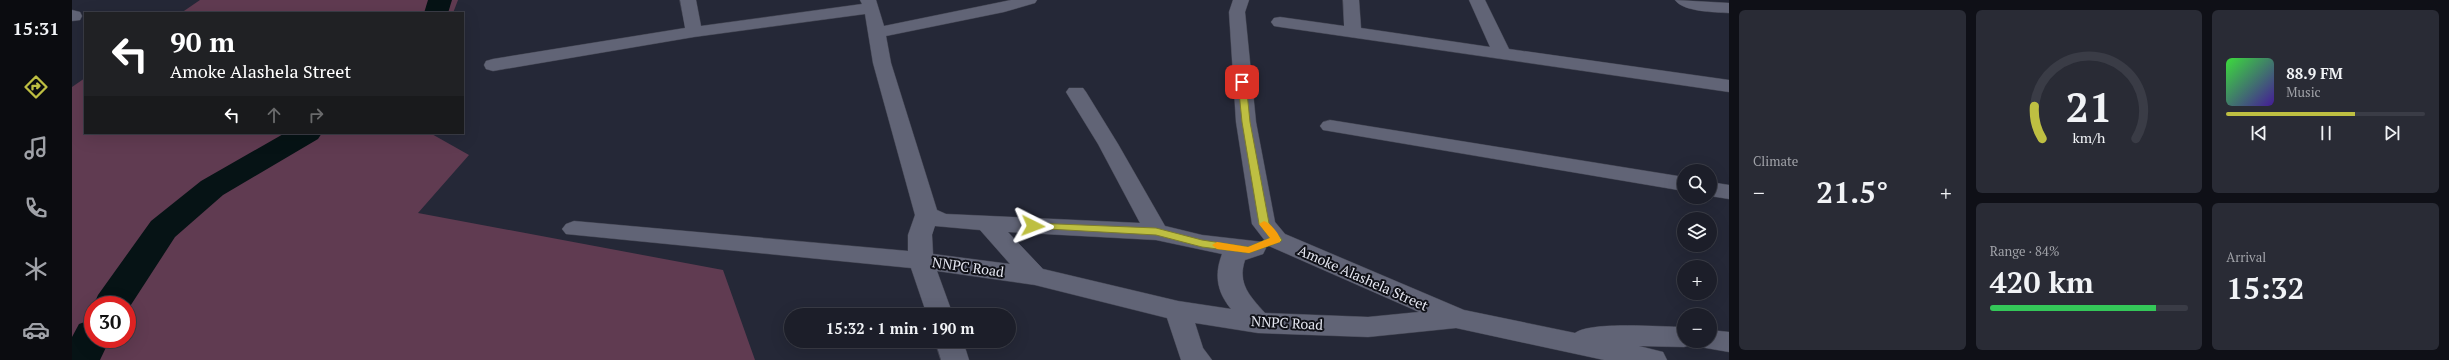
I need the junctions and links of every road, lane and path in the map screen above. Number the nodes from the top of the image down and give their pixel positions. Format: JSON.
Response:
{"nodes":[{"id":1,"x":688,"y":0,"type":"edge"},
{"id":2,"x":1029,"y":0,"type":"edge"},
{"id":3,"x":1241,"y":0,"type":"edge"},
{"id":4,"x":1351,"y":0,"type":"edge"},
{"id":5,"x":1477,"y":0,"type":"edge"},
{"id":6,"x":1683,"y":0,"type":"edge"},
{"id":7,"x":870,"y":4,"type":"edge"},
{"id":8,"x":1729,"y":8,"type":"edge"},
{"id":9,"x":1280,"y":22,"type":"dead end"},
{"id":10,"x":1353,"y":31,"type":"junction"},
{"id":11,"x":694,"y":32,"type":"junction"},
{"id":12,"x":875,"y":33,"type":"junction"},
{"id":13,"x":1502,"y":53,"type":"junction"},
{"id":14,"x":493,"y":65,"type":"dead end"},
{"id":15,"x":1729,"y":86,"type":"edge"},
{"id":16,"x":1076,"y":92,"type":"dead end"},
{"id":17,"x":1330,"y":126,"type":"dead end"},
{"id":18,"x":1677,"y":183,"type":"edge"},
{"id":19,"x":1717,"y":190,"type":"edge"},
{"id":20,"x":1729,"y":192,"type":"edge"},
{"id":21,"x":927,"y":215,"type":"junction"},
{"id":22,"x":987,"y":224,"type":"junction"},
{"id":23,"x":574,"y":230,"type":"dead end"},
{"id":24,"x":1156,"y":232,"type":"junction"},
{"id":25,"x":1277,"y":240,"type":"junction"},
{"id":26,"x":1249,"y":250,"type":"junction"},
{"id":27,"x":922,"y":261,"type":"junction"},
{"id":28,"x":1035,"y":276,"type":"junction"},
{"id":29,"x":938,"y":308,"type":"edge"},
{"id":30,"x":1178,"y":311,"type":"junction"},
{"id":31,"x":1456,"y":318,"type":"junction"},
{"id":32,"x":1258,"y":323,"type":"junction"},
{"id":33,"x":1677,"y":337,"type":"edge"},
{"id":34,"x":1568,"y":340,"type":"junction"},
{"id":35,"x":1717,"y":341,"type":"edge"},
{"id":36,"x":1729,"y":342,"type":"edge"},
{"id":37,"x":951,"y":348,"type":"edge"},
{"id":38,"x":955,"y":360,"type":"edge"},
{"id":39,"x":1198,"y":360,"type":"edge"},
{"id":40,"x":1653,"y":360,"type":"edge"}],
"edges":[{"from":1,"to":11,"type":"street"},
{"from":2,"to":12,"type":"street"},
{"from":3,"to":25,"type":"street","name":"Amoke Alashela Street"},
{"from":4,"to":10,"type":"street"},
{"from":5,"to":13,"type":"street"},
{"from":6,"to":8,"type":"street"},
{"from":7,"to":11,"type":"street"},
{"from":7,"to":12,"type":"street"},
{"from":9,"to":10,"type":"street"},
{"from":10,"to":13,"type":"street"},
{"from":11,"to":14,"type":"street"},
{"from":12,"to":21,"type":"street"},
{"from":13,"to":15,"type":"street"},
{"from":16,"to":24,"type":"street"},
{"from":17,"to":18,"type":"street"},
{"from":19,"to":20,"type":"street"},
{"from":21,"to":22,"type":"street"},
{"from":21,"to":27,"type":"street"},
{"from":22,"to":24,"type":"street"},
{"from":22,"to":28,"type":"street"},
{"from":23,"to":27,"type":"street","name":"NNPC Road"},
{"from":24,"to":26,"type":"street"},
{"from":25,"to":26,"type":"street"},
{"from":25,"to":31,"type":"street","name":"Amoke Alashela Street"},
{"from":26,"to":32,"type":"street"},
{"from":27,"to":28,"type":"street","name":"NNPC Road"},
{"from":27,"to":29,"type":"street"},
{"from":28,"to":30,"type":"street","name":"NNPC Road"},
{"from":30,"to":32,"type":"street","name":"NNPC Road"},
{"from":30,"to":39,"type":"street"},
{"from":31,"to":32,"type":"street","name":"NNPC Road"},
{"from":31,"to":34,"type":"street","name":"NNPC Road"},
{"from":33,"to":34,"type":"street"},
{"from":34,"to":40,"type":"street","name":"NNPC Road"},
{"from":35,"to":36,"type":"street"},
{"from":37,"to":38,"type":"street"}]}
